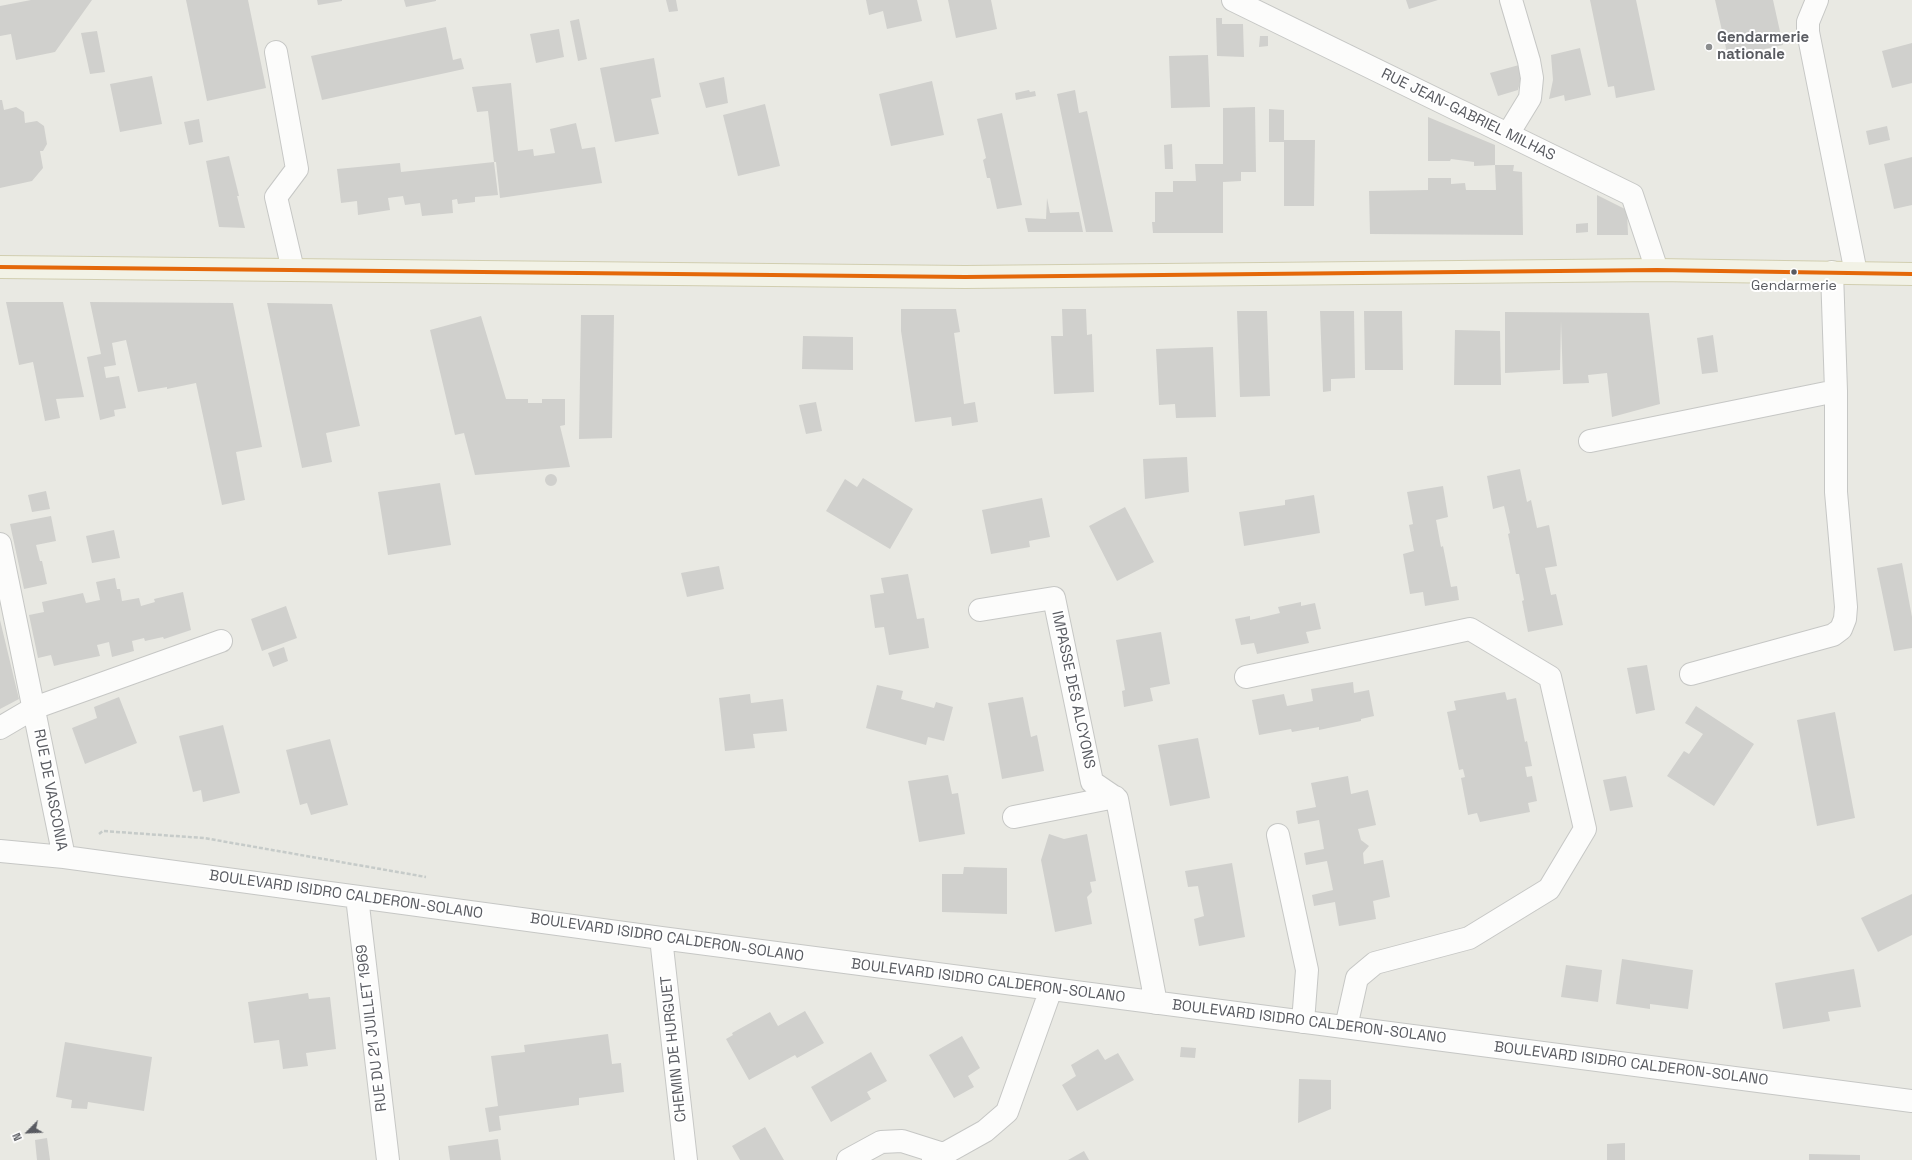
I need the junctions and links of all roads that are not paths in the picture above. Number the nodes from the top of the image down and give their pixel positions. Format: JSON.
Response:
{"nodes":[{"id":1,"x":1233,"y":0,"type":"edge"},
{"id":2,"x":1511,"y":0,"type":"edge"},
{"id":3,"x":1818,"y":0,"type":"edge"},
{"id":4,"x":276,"y":52,"type":"dead end"},
{"id":5,"x":1508,"y":134,"type":"junction"},
{"id":6,"x":0,"y":267,"type":"edge"},
{"id":7,"x":293,"y":270,"type":"junction"},
{"id":8,"x":1657,"y":270,"type":"junction"},
{"id":9,"x":1832,"y":272,"type":"junction"},
{"id":10,"x":1856,"y":273,"type":"junction"},
{"id":11,"x":1912,"y":274,"type":"edge"},
{"id":12,"x":1836,"y":391,"type":"junction"},
{"id":13,"x":1590,"y":440,"type":"dead end"},
{"id":14,"x":0,"y":544,"type":"edge"},
{"id":15,"x":980,"y":610,"type":"dead end"},
{"id":16,"x":221,"y":641,"type":"dead end"},
{"id":17,"x":1691,"y":674,"type":"dead end"},
{"id":18,"x":1246,"y":677,"type":"dead end"},
{"id":19,"x":34,"y":708,"type":"junction"},
{"id":20,"x":0,"y":728,"type":"edge"},
{"id":21,"x":1115,"y":797,"type":"junction"},
{"id":22,"x":1014,"y":817,"type":"dead end"},
{"id":23,"x":1278,"y":835,"type":"dead end"},
{"id":24,"x":0,"y":851,"type":"edge"},
{"id":25,"x":64,"y":857,"type":"junction"},
{"id":26,"x":357,"y":897,"type":"junction"},
{"id":27,"x":661,"y":938,"type":"junction"},
{"id":28,"x":1051,"y":989,"type":"junction"},
{"id":29,"x":1156,"y":1003,"type":"junction"},
{"id":30,"x":1303,"y":1022,"type":"junction"},
{"id":31,"x":1346,"y":1027,"type":"junction"},
{"id":32,"x":1912,"y":1101,"type":"edge"},
{"id":33,"x":938,"y":1157,"type":"edge"},
{"id":34,"x":388,"y":1160,"type":"edge"},
{"id":35,"x":686,"y":1160,"type":"edge"},
{"id":36,"x":848,"y":1160,"type":"edge"}],
"edges":[{"from":1,"to":5,"type":"street","name":"RUE JEAN-GABRIEL MILHAS"},
{"from":2,"to":5,"type":"street"},
{"from":3,"to":10,"type":"street"},
{"from":4,"to":7,"type":"street"},
{"from":5,"to":8,"type":"street","name":"RUE JEAN-GABRIEL MILHAS"},
{"from":6,"to":7,"type":"main road"},
{"from":7,"to":8,"type":"main road"},
{"from":8,"to":9,"type":"main road"},
{"from":9,"to":10,"type":"main road"},
{"from":9,"to":12,"type":"street"},
{"from":10,"to":11,"type":"main road"},
{"from":12,"to":13,"type":"street"},
{"from":12,"to":17,"type":"street"},
{"from":14,"to":19,"type":"street","name":"RUE DE VASCONIA"},
{"from":15,"to":21,"type":"street","name":"IMPASSE DES ALCYONS"},
{"from":16,"to":19,"type":"street","name":"RUE DE VASCONIA"},
{"from":18,"to":31,"type":"street"},
{"from":19,"to":20,"type":"street","name":"RUE DE VASCONIA"},
{"from":19,"to":25,"type":"street","name":"RUE DE VASCONIA"},
{"from":21,"to":22,"type":"street"},
{"from":21,"to":29,"type":"street"},
{"from":23,"to":30,"type":"street"},
{"from":24,"to":25,"type":"street","name":"RUE DE VASCONIA"},
{"from":25,"to":26,"type":"street","name":"BOULEVARD ISIDRO CALDERON-SOLANO"},
{"from":26,"to":27,"type":"street","name":"BOULEVARD ISIDRO CALDERON-SOLANO"},
{"from":26,"to":34,"type":"street","name":"RUE DU 21 JUILLET 1969"},
{"from":27,"to":28,"type":"street","name":"BOULEVARD ISIDRO CALDERON-SOLANO"},
{"from":27,"to":35,"type":"street","name":"CHEMIN DE HURGUET"},
{"from":28,"to":29,"type":"street","name":"BOULEVARD ISIDRO CALDERON-SOLANO"},
{"from":28,"to":33,"type":"street"},
{"from":29,"to":30,"type":"street","name":"BOULEVARD ISIDRO CALDERON-SOLANO"},
{"from":30,"to":31,"type":"street","name":"BOULEVARD ISIDRO CALDERON-SOLANO"},
{"from":31,"to":32,"type":"street","name":"BOULEVARD ISIDRO CALDERON-SOLANO"},
{"from":33,"to":36,"type":"street"}]}
